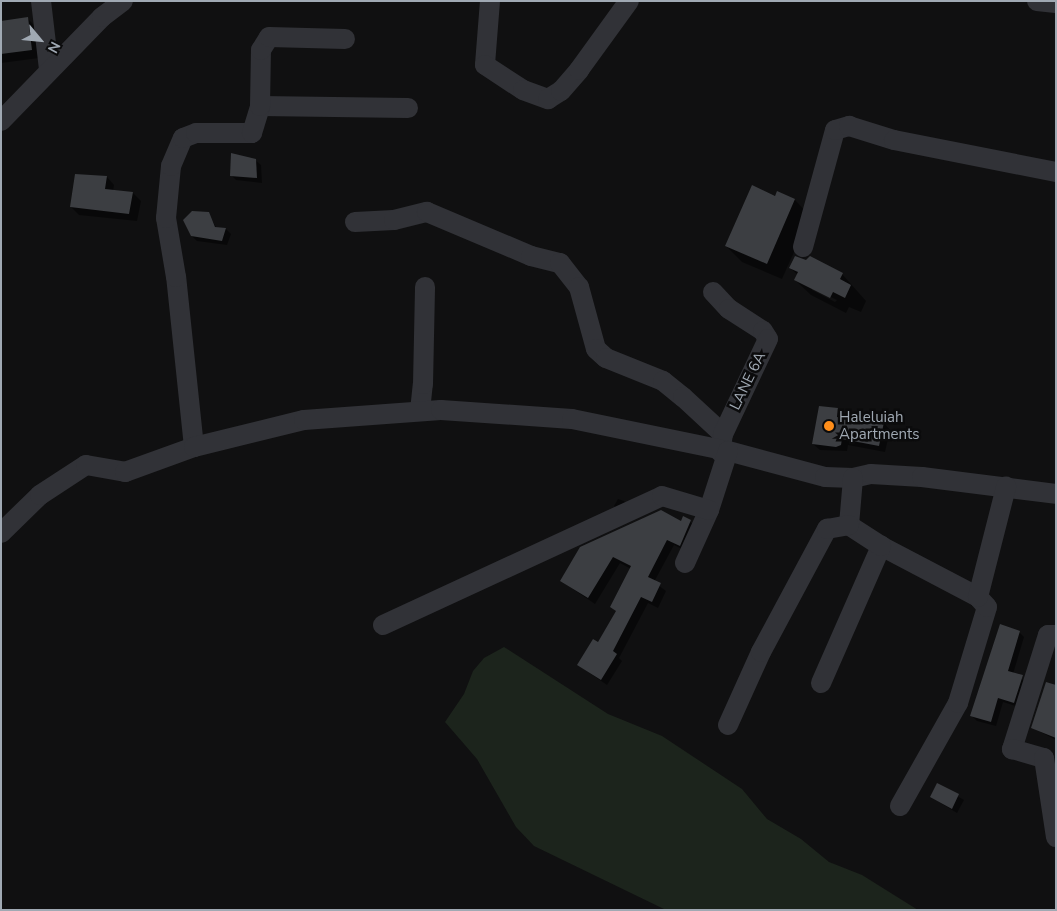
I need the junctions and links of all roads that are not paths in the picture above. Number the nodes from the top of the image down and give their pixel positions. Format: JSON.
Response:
{"nodes":[{"id":1,"x":41,"y":1,"type":"edge"},
{"id":2,"x":123,"y":1,"type":"edge"},
{"id":3,"x":490,"y":1,"type":"edge"},
{"id":4,"x":629,"y":1,"type":"edge"},
{"id":5,"x":1037,"y":1,"type":"edge"},
{"id":6,"x":1056,"y":3,"type":"edge"},
{"id":7,"x":345,"y":39,"type":"dead end"},
{"id":8,"x":49,"y":69,"type":"junction"},
{"id":9,"x":260,"y":106,"type":"junction"},
{"id":10,"x":408,"y":108,"type":"dead end"},
{"id":11,"x":1,"y":121,"type":"edge"},
{"id":12,"x":1056,"y":172,"type":"edge"},
{"id":13,"x":356,"y":222,"type":"dead end"},
{"id":14,"x":803,"y":247,"type":"dead end"},
{"id":15,"x":425,"y":287,"type":"dead end"},
{"id":16,"x":713,"y":292,"type":"dead end"},
{"id":17,"x":420,"y":411,"type":"junction"},
{"id":18,"x":724,"y":446,"type":"junction"},
{"id":19,"x":194,"y":447,"type":"junction"},
{"id":20,"x":853,"y":478,"type":"junction"},
{"id":21,"x":1006,"y":487,"type":"junction"},
{"id":22,"x":1056,"y":494,"type":"edge"},
{"id":23,"x":709,"y":510,"type":"junction"},
{"id":24,"x":849,"y":525,"type":"junction"},
{"id":25,"x":1,"y":533,"type":"edge"},
{"id":26,"x":881,"y":546,"type":"junction"},
{"id":27,"x":685,"y":563,"type":"dead end"},
{"id":28,"x":978,"y":597,"type":"junction"},
{"id":29,"x":383,"y":625,"type":"dead end"},
{"id":30,"x":1056,"y":635,"type":"edge"},
{"id":31,"x":821,"y":683,"type":"dead end"},
{"id":32,"x":728,"y":725,"type":"dead end"},
{"id":33,"x":900,"y":806,"type":"dead end"},
{"id":34,"x":1056,"y":837,"type":"edge"}],
"edges":[{"from":1,"to":8,"type":"street"},
{"from":2,"to":8,"type":"street"},
{"from":3,"to":4,"type":"street"},
{"from":5,"to":6,"type":"street"},
{"from":7,"to":9,"type":"street"},
{"from":8,"to":11,"type":"street"},
{"from":9,"to":10,"type":"street"},
{"from":9,"to":19,"type":"street"},
{"from":12,"to":14,"type":"street"},
{"from":13,"to":18,"type":"street"},
{"from":15,"to":17,"type":"street"},
{"from":16,"to":18,"type":"street","name":"LANE 6A"},
{"from":17,"to":18,"type":"street"},
{"from":17,"to":19,"type":"street"},
{"from":18,"to":20,"type":"street"},
{"from":18,"to":23,"type":"street"},
{"from":19,"to":25,"type":"street"},
{"from":20,"to":21,"type":"street"},
{"from":20,"to":24,"type":"street"},
{"from":21,"to":22,"type":"street"},
{"from":21,"to":28,"type":"street"},
{"from":23,"to":27,"type":"street"},
{"from":23,"to":29,"type":"street"},
{"from":24,"to":26,"type":"street"},
{"from":24,"to":32,"type":"street"},
{"from":26,"to":28,"type":"street"},
{"from":26,"to":31,"type":"street"},
{"from":28,"to":33,"type":"street"},
{"from":30,"to":34,"type":"street"}]}
